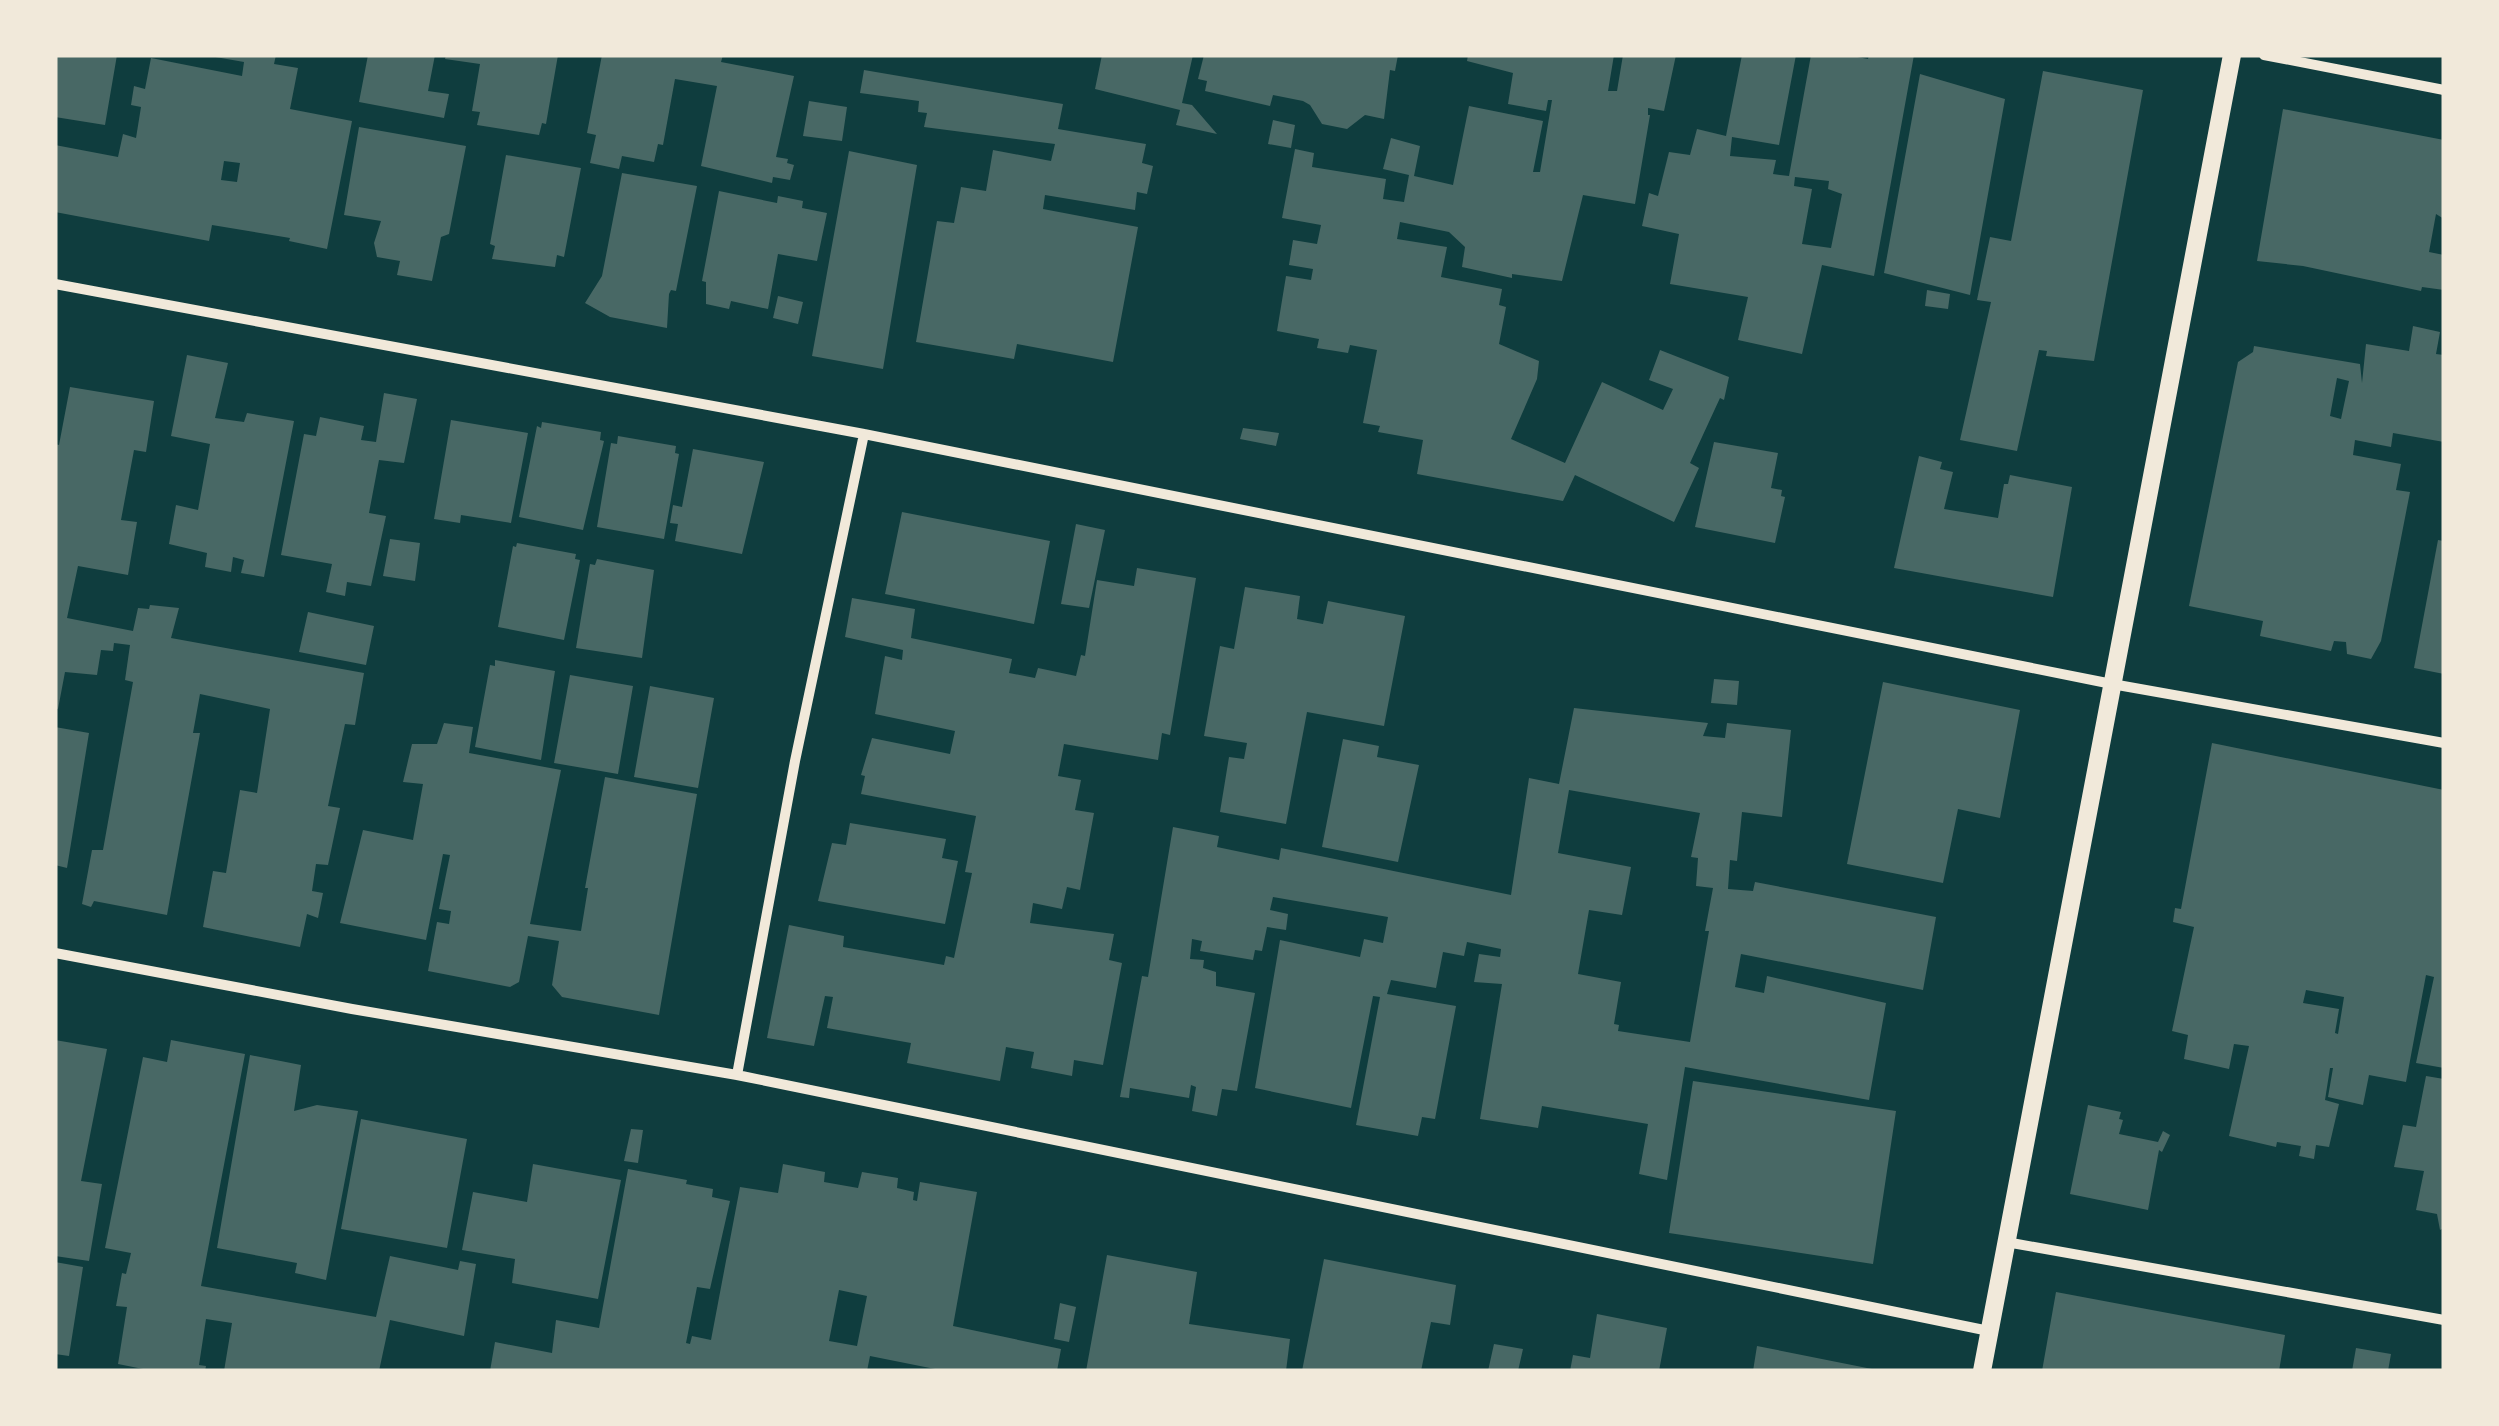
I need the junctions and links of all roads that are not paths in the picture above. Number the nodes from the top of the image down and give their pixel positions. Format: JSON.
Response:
{"nodes":[{"id":1,"x":2232,"y":55,"type":"edge"},
{"id":2,"x":2264,"y":55,"type":"edge"},
{"id":3,"x":2444,"y":90,"type":"edge"},
{"id":4,"x":55,"y":284,"type":"edge"},
{"id":5,"x":864,"y":434,"type":"junction"},
{"id":6,"x":2112,"y":684,"type":"junction"},
{"id":7,"x":2444,"y":743,"type":"edge"},
{"id":8,"x":55,"y":953,"type":"edge"},
{"id":9,"x":738,"y":1075,"type":"junction"},
{"id":10,"x":2006,"y":1242,"type":"junction"},
{"id":11,"x":2444,"y":1320,"type":"edge"},
{"id":12,"x":1990,"y":1332,"type":"junction"},
{"id":13,"x":1982,"y":1371,"type":"edge"}],
"edges":[{"from":1,"to":6,"type":"street"},
{"from":2,"to":3,"type":"street"},
{"from":4,"to":5,"type":"street"},
{"from":5,"to":6,"type":"street"},
{"from":5,"to":9,"type":"street"},
{"from":6,"to":7,"type":"street"},
{"from":6,"to":10,"type":"street"},
{"from":8,"to":9,"type":"street"},
{"from":9,"to":12,"type":"street"},
{"from":10,"to":11,"type":"street"},
{"from":10,"to":12,"type":"street"},
{"from":12,"to":13,"type":"street"}]}
